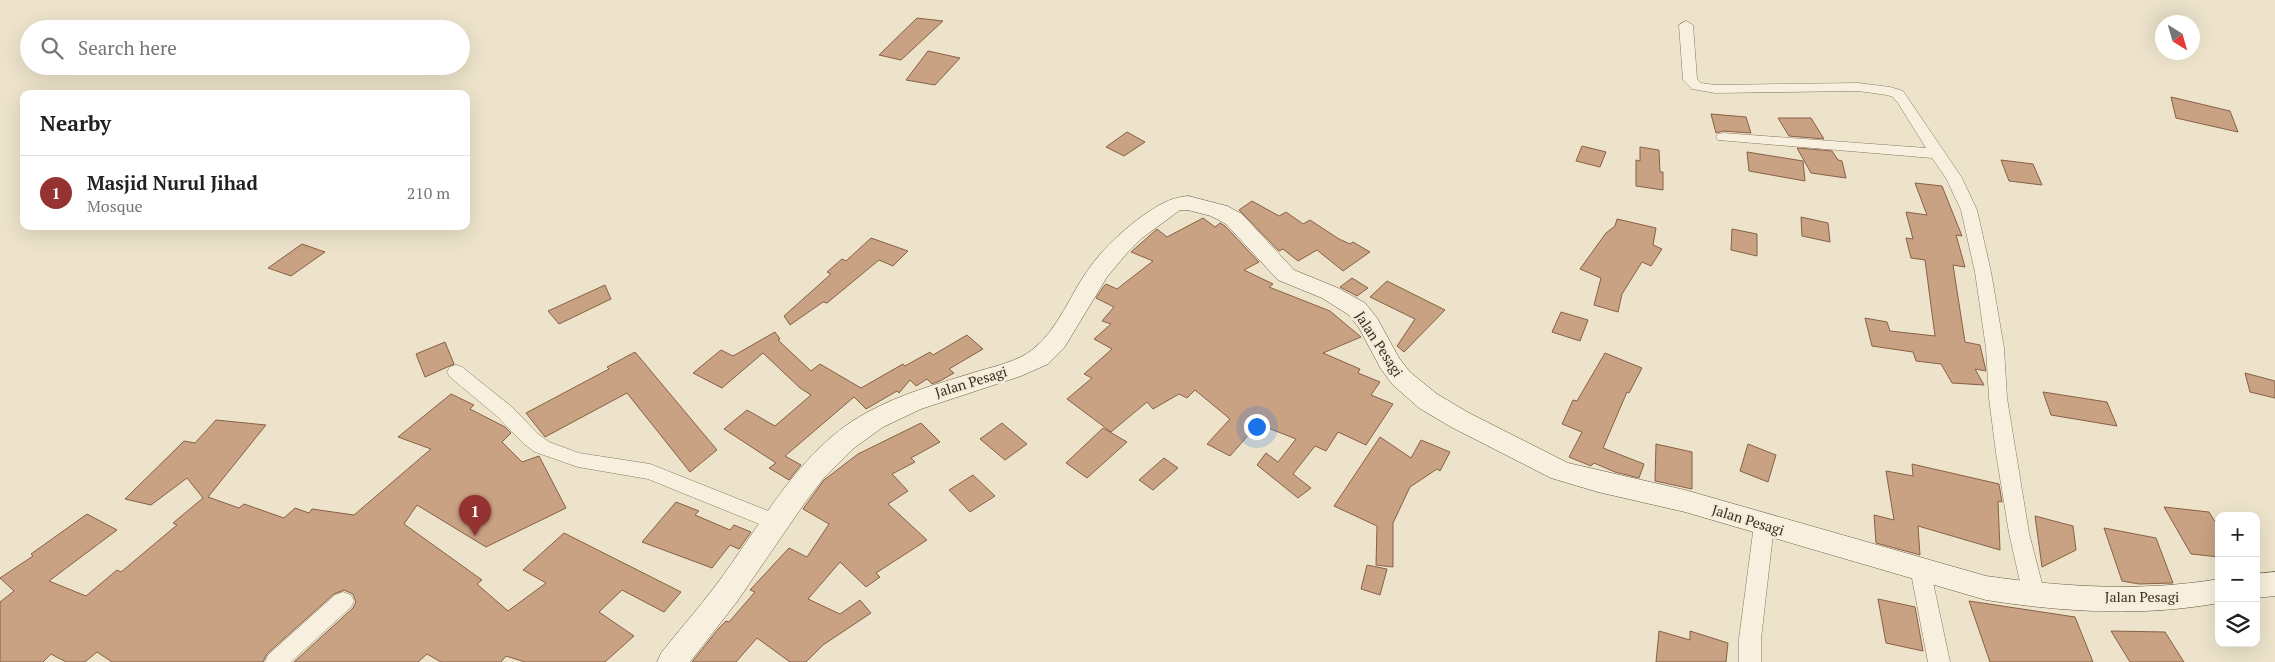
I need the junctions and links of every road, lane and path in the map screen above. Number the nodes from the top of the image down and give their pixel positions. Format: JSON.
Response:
{"nodes":[{"id":1,"x":1686,"y":25,"type":"dead end"},
{"id":2,"x":1723,"y":137,"type":"dead end"},
{"id":3,"x":1939,"y":154,"type":"junction"},
{"id":4,"x":456,"y":372,"type":"dead end"},
{"id":5,"x":774,"y":522,"type":"junction"},
{"id":6,"x":1764,"y":525,"type":"junction"},
{"id":7,"x":1920,"y":568,"type":"junction"},
{"id":8,"x":2275,"y":584,"type":"edge"},
{"id":9,"x":2260,"y":586,"type":"edge"},
{"id":10,"x":2215,"y":592,"type":"edge"},
{"id":11,"x":2034,"y":595,"type":"junction"},
{"id":12,"x":344,"y":601,"type":"dead end"},
{"id":13,"x":276,"y":662,"type":"edge"},
{"id":14,"x":672,"y":662,"type":"edge"},
{"id":15,"x":1750,"y":662,"type":"edge"},
{"id":16,"x":1939,"y":662,"type":"edge"}],
"edges":[{"from":1,"to":3,"type":"street"},
{"from":2,"to":3,"type":"street"},
{"from":3,"to":11,"type":"street"},
{"from":4,"to":5,"type":"street"},
{"from":5,"to":6,"type":"street","name":"Jalan Pesagi"},
{"from":5,"to":14,"type":"street","name":"Jalan Pesagi"},
{"from":6,"to":7,"type":"street","name":"Jalan Pesagi"},
{"from":6,"to":15,"type":"street"},
{"from":7,"to":11,"type":"street","name":"Jalan Pesagi"},
{"from":7,"to":16,"type":"street"},
{"from":8,"to":9,"type":"street"},
{"from":10,"to":11,"type":"street","name":"Jalan Pesagi"},
{"from":12,"to":13,"type":"street"}]}
